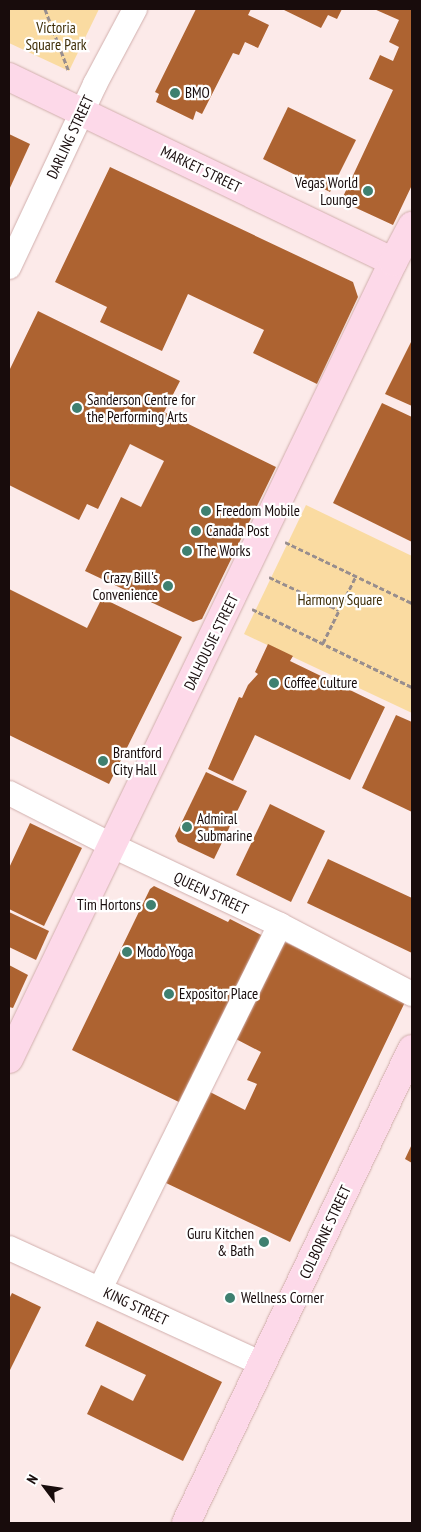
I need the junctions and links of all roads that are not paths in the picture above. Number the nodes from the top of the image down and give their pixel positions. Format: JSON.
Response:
{"nodes":[{"id":1,"x":135,"y":9,"type":"edge"},
{"id":2,"x":9,"y":77,"type":"edge"},
{"id":3,"x":82,"y":111,"type":"junction"},
{"id":4,"x":412,"y":226,"type":"edge"},
{"id":5,"x":393,"y":262,"type":"junction"},
{"id":6,"x":9,"y":268,"type":"edge"},
{"id":7,"x":9,"y":793,"type":"edge"},
{"id":8,"x":112,"y":846,"type":"junction"},
{"id":9,"x":280,"y":925,"type":"junction"},
{"id":10,"x":412,"y":994,"type":"edge"},
{"id":11,"x":412,"y":1049,"type":"edge"},
{"id":12,"x":9,"y":1059,"type":"edge"},
{"id":13,"x":9,"y":1248,"type":"edge"},
{"id":14,"x":100,"y":1289,"type":"junction"},
{"id":15,"x":262,"y":1364,"type":"junction"},
{"id":16,"x":186,"y":1523,"type":"edge"}],
"edges":[{"from":1,"to":3,"type":"street","name":"DARLING STREET"},
{"from":2,"to":3,"type":"main road","name":"MARKET STREET"},
{"from":3,"to":5,"type":"main road","name":"MARKET STREET"},
{"from":3,"to":6,"type":"street","name":"DARLING STREET"},
{"from":4,"to":5,"type":"main road","name":"DALHOUSIE STREET"},
{"from":5,"to":8,"type":"main road","name":"DALHOUSIE STREET"},
{"from":7,"to":8,"type":"street","name":"QUEEN STREET"},
{"from":8,"to":9,"type":"street","name":"QUEEN STREET"},
{"from":8,"to":12,"type":"main road","name":"DALHOUSIE STREET"},
{"from":9,"to":10,"type":"street","name":"QUEEN STREET"},
{"from":9,"to":14,"type":"street"},
{"from":11,"to":15,"type":"main road","name":"COLBORNE STREET"},
{"from":13,"to":14,"type":"street","name":"KING STREET"},
{"from":14,"to":15,"type":"street","name":"KING STREET"},
{"from":15,"to":16,"type":"main road","name":"COLBORNE STREET"}]}
